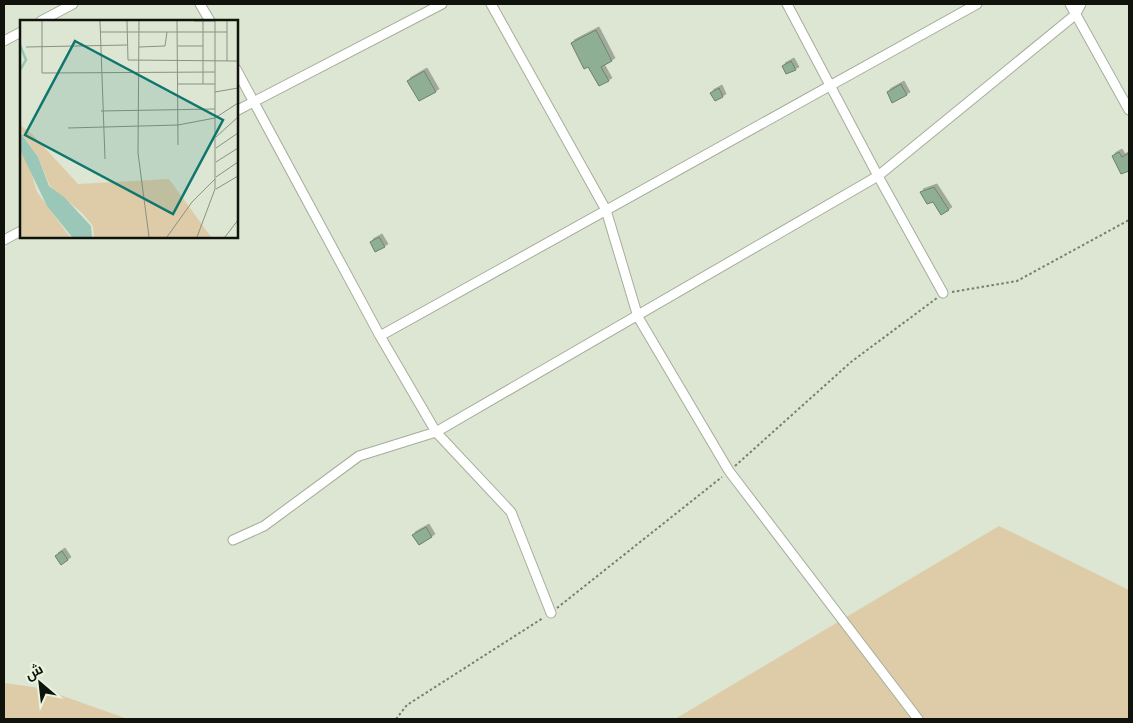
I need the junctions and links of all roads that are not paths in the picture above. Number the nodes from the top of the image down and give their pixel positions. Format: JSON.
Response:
{"nodes":[{"id":1,"x":73,"y":4,"type":"edge"},
{"id":2,"x":200,"y":4,"type":"edge"},
{"id":3,"x":442,"y":4,"type":"edge"},
{"id":4,"x":491,"y":4,"type":"edge"},
{"id":5,"x":787,"y":4,"type":"edge"},
{"id":6,"x":977,"y":4,"type":"edge"},
{"id":7,"x":1070,"y":4,"type":"edge"},
{"id":8,"x":1082,"y":4,"type":"edge"},
{"id":9,"x":1075,"y":15,"type":"junction"},
{"id":10,"x":43,"y":20,"type":"edge"},
{"id":11,"x":209,"y":20,"type":"edge"},
{"id":12,"x":20,"y":33,"type":"edge"},
{"id":13,"x":4,"y":41,"type":"edge"},
{"id":14,"x":238,"y":73,"type":"edge"},
{"id":15,"x":831,"y":85,"type":"junction"},
{"id":16,"x":254,"y":101,"type":"junction"},
{"id":17,"x":238,"y":110,"type":"edge"},
{"id":18,"x":1129,"y":110,"type":"edge"},
{"id":19,"x":878,"y":176,"type":"junction"},
{"id":20,"x":606,"y":210,"type":"junction"},
{"id":21,"x":20,"y":232,"type":"edge"},
{"id":22,"x":4,"y":240,"type":"edge"},
{"id":23,"x":943,"y":293,"type":"road end"},
{"id":24,"x":638,"y":316,"type":"junction"},
{"id":25,"x":380,"y":336,"type":"junction"},
{"id":26,"x":436,"y":432,"type":"junction"},
{"id":27,"x":233,"y":540,"type":"dead end"},
{"id":28,"x":551,"y":613,"type":"road end"},
{"id":29,"x":918,"y":719,"type":"edge"}],
"edges":[{"from":1,"to":10,"type":"street"},
{"from":2,"to":11,"type":"street"},
{"from":3,"to":16,"type":"street"},
{"from":4,"to":20,"type":"street"},
{"from":5,"to":15,"type":"street"},
{"from":6,"to":15,"type":"street"},
{"from":7,"to":9,"type":"street"},
{"from":8,"to":9,"type":"street"},
{"from":9,"to":18,"type":"street"},
{"from":9,"to":19,"type":"street"},
{"from":12,"to":13,"type":"street"},
{"from":14,"to":16,"type":"street"},
{"from":15,"to":19,"type":"street"},
{"from":15,"to":20,"type":"street"},
{"from":16,"to":17,"type":"street"},
{"from":16,"to":25,"type":"street"},
{"from":19,"to":23,"type":"street"},
{"from":19,"to":24,"type":"street"},
{"from":20,"to":24,"type":"street"},
{"from":20,"to":25,"type":"street"},
{"from":21,"to":22,"type":"street"},
{"from":24,"to":26,"type":"street"},
{"from":24,"to":29,"type":"street"},
{"from":25,"to":26,"type":"street"},
{"from":26,"to":27,"type":"street"},
{"from":26,"to":28,"type":"street"}]}
